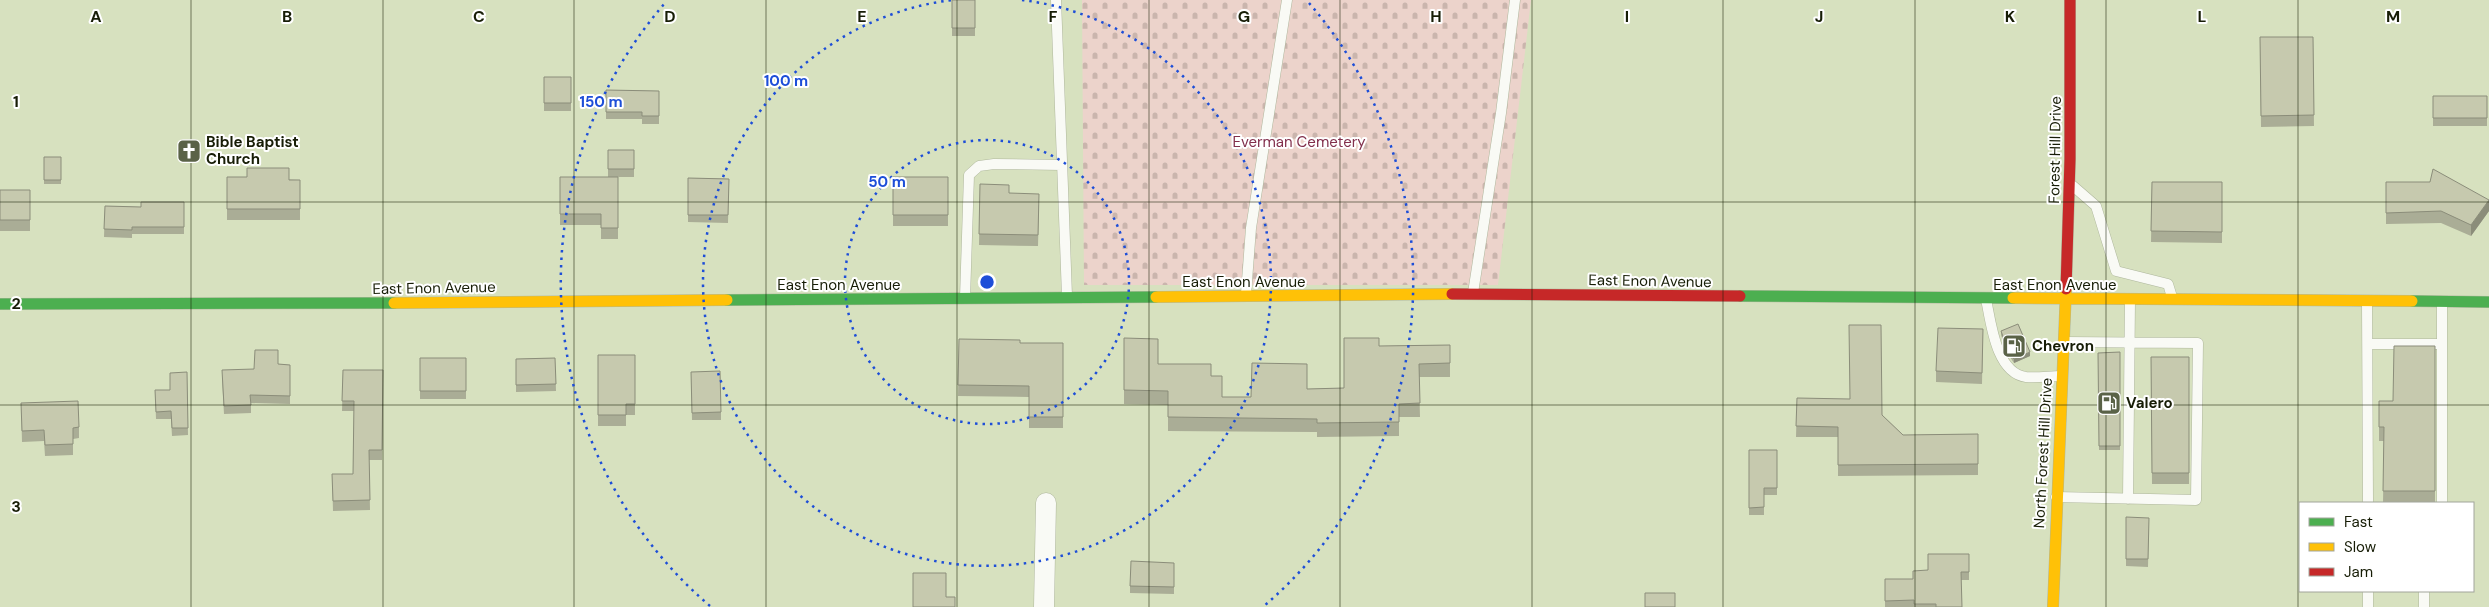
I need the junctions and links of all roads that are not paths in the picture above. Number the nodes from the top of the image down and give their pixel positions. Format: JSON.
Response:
{"nodes":[{"id":1,"x":1056,"y":0,"type":"edge"},
{"id":2,"x":1287,"y":0,"type":"edge"},
{"id":3,"x":1515,"y":0,"type":"edge"},
{"id":4,"x":2070,"y":0,"type":"edge"},
{"id":5,"x":1062,"y":165,"type":"junction"},
{"id":6,"x":2070,"y":183,"type":"junction"},
{"id":7,"x":1473,"y":294,"type":"junction"},
{"id":8,"x":965,"y":298,"type":"junction"},
{"id":9,"x":1067,"y":298,"type":"junction"},
{"id":10,"x":1246,"y":298,"type":"junction"},
{"id":11,"x":1986,"y":299,"type":"junction"},
{"id":12,"x":2065,"y":300,"type":"junction"},
{"id":13,"x":2130,"y":300,"type":"junction"},
{"id":14,"x":2173,"y":300,"type":"junction"},
{"id":15,"x":2367,"y":301,"type":"junction"},
{"id":16,"x":2442,"y":301,"type":"junction"},
{"id":17,"x":2489,"y":302,"type":"edge"},
{"id":18,"x":0,"y":304,"type":"edge"},
{"id":19,"x":2064,"y":342,"type":"junction"},
{"id":20,"x":2131,"y":342,"type":"junction"},
{"id":21,"x":2368,"y":344,"type":"junction"},
{"id":22,"x":2442,"y":344,"type":"junction"},
{"id":23,"x":2062,"y":376,"type":"junction"},
{"id":24,"x":2055,"y":497,"type":"junction"},
{"id":25,"x":2128,"y":499,"type":"junction"},
{"id":26,"x":2368,"y":502,"type":"edge"},
{"id":27,"x":2442,"y":502,"type":"edge"},
{"id":28,"x":1046,"y":503,"type":"dead end"},
{"id":29,"x":2368,"y":592,"type":"edge"},
{"id":30,"x":2424,"y":592,"type":"edge"},
{"id":31,"x":1044,"y":607,"type":"edge"},
{"id":32,"x":2053,"y":607,"type":"edge"},
{"id":33,"x":2368,"y":607,"type":"edge"},
{"id":34,"x":2424,"y":607,"type":"edge"}],
"edges":[{"from":1,"to":5,"type":"lane"},
{"from":2,"to":10,"type":"lane"},
{"from":3,"to":7,"type":"lane"},
{"from":4,"to":6,"type":"street","name":"Forest Hill Drive"},
{"from":5,"to":8,"type":"lane"},
{"from":5,"to":9,"type":"lane"},
{"from":6,"to":12,"type":"street","name":"Forest Hill Drive"},
{"from":6,"to":14,"type":"lane"},
{"from":7,"to":10,"type":"street","name":"East Enon Avenue"},
{"from":7,"to":11,"type":"street","name":"East Enon Avenue"},
{"from":8,"to":9,"type":"street","name":"East Enon Avenue"},
{"from":8,"to":18,"type":"street","name":"East Enon Avenue"},
{"from":9,"to":10,"type":"street","name":"East Enon Avenue"},
{"from":11,"to":12,"type":"street","name":"East Enon Avenue"},
{"from":11,"to":23,"type":"lane"},
{"from":12,"to":13,"type":"street","name":"East Enon Avenue"},
{"from":12,"to":19,"type":"street","name":"North Forest Hill Drive"},
{"from":13,"to":14,"type":"street","name":"East Enon Avenue"},
{"from":13,"to":20,"type":"lane"},
{"from":14,"to":15,"type":"street","name":"East Enon Avenue"},
{"from":15,"to":16,"type":"street","name":"East Enon Avenue"},
{"from":15,"to":21,"type":"lane"},
{"from":16,"to":17,"type":"street","name":"East Enon Avenue"},
{"from":16,"to":22,"type":"lane"},
{"from":19,"to":20,"type":"lane"},
{"from":19,"to":23,"type":"street","name":"North Forest Hill Drive"},
{"from":20,"to":25,"type":"lane"},
{"from":20,"to":25,"type":"lane"},
{"from":21,"to":22,"type":"lane"},
{"from":21,"to":26,"type":"lane"},
{"from":22,"to":27,"type":"lane"},
{"from":23,"to":24,"type":"street","name":"North Forest Hill Drive"},
{"from":24,"to":25,"type":"lane"},
{"from":24,"to":32,"type":"street","name":"North Forest Hill Drive"},
{"from":28,"to":31,"type":"street"},
{"from":29,"to":33,"type":"lane"},
{"from":30,"to":34,"type":"lane"}]}
